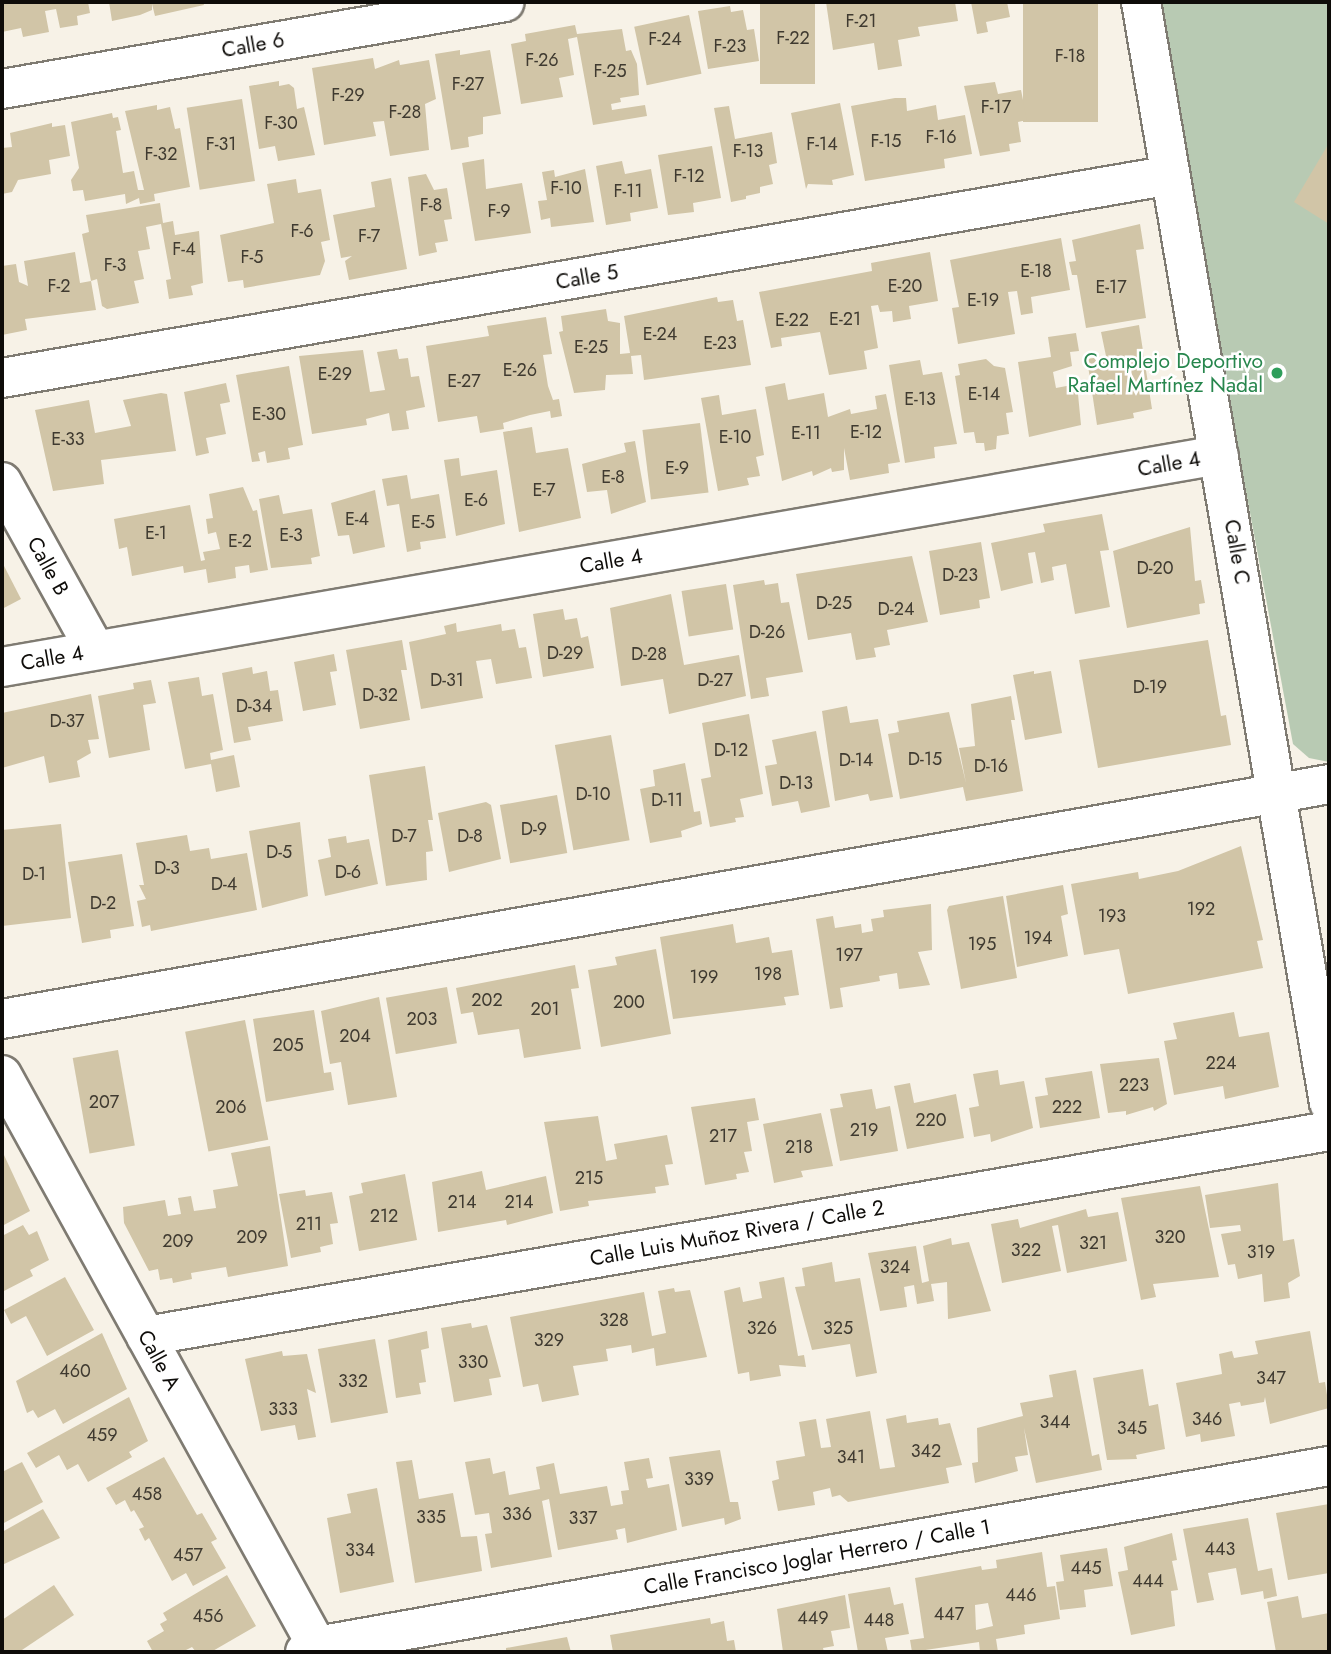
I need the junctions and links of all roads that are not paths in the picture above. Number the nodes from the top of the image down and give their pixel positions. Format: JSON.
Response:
{"nodes":[{"id":1,"x":505,"y":2,"type":"edge"},
{"id":2,"x":1141,"y":2,"type":"edge"},
{"id":3,"x":2,"y":89,"type":"edge"},
{"id":4,"x":1171,"y":175,"type":"junction"},
{"id":5,"x":2,"y":378,"type":"edge"},
{"id":6,"x":1219,"y":455,"type":"junction"},
{"id":7,"x":2,"y":482,"type":"edge"},
{"id":8,"x":95,"y":650,"type":"junction"},
{"id":9,"x":2,"y":667,"type":"edge"},
{"id":10,"x":1329,"y":784,"type":"edge"},
{"id":11,"x":1280,"y":793,"type":"junction"},
{"id":12,"x":2,"y":1020,"type":"edge"},
{"id":13,"x":2,"y":1075,"type":"edge"},
{"id":14,"x":1329,"y":1103,"type":"edge"},
{"id":15,"x":1329,"y":1131,"type":"edge"},
{"id":16,"x":146,"y":1336,"type":"junction"},
{"id":17,"x":1329,"y":1466,"type":"edge"},
{"id":18,"x":311,"y":1649,"type":"edge"}],
"edges":[{"from":1,"to":3,"type":"street","name":"Calle 6"},
{"from":2,"to":4,"type":"street","name":"Calle C"},
{"from":4,"to":5,"type":"street","name":"Calle 5"},
{"from":4,"to":6,"type":"street","name":"Calle C"},
{"from":6,"to":8,"type":"street","name":"Calle 4"},
{"from":6,"to":11,"type":"street","name":"Calle C"},
{"from":7,"to":8,"type":"street","name":"Calle B"},
{"from":8,"to":9,"type":"street","name":"Calle 4"},
{"from":10,"to":11,"type":"street"},
{"from":11,"to":12,"type":"street"},
{"from":11,"to":14,"type":"street","name":"Calle C"},
{"from":13,"to":16,"type":"street","name":"Calle A"},
{"from":15,"to":16,"type":"street","name":"Calle Luis Muñoz Rivera / Calle 2"},
{"from":16,"to":18,"type":"street","name":"Calle A"},
{"from":17,"to":18,"type":"street","name":"Calle Francisco Joglar Herrero / Calle 1"}]}
